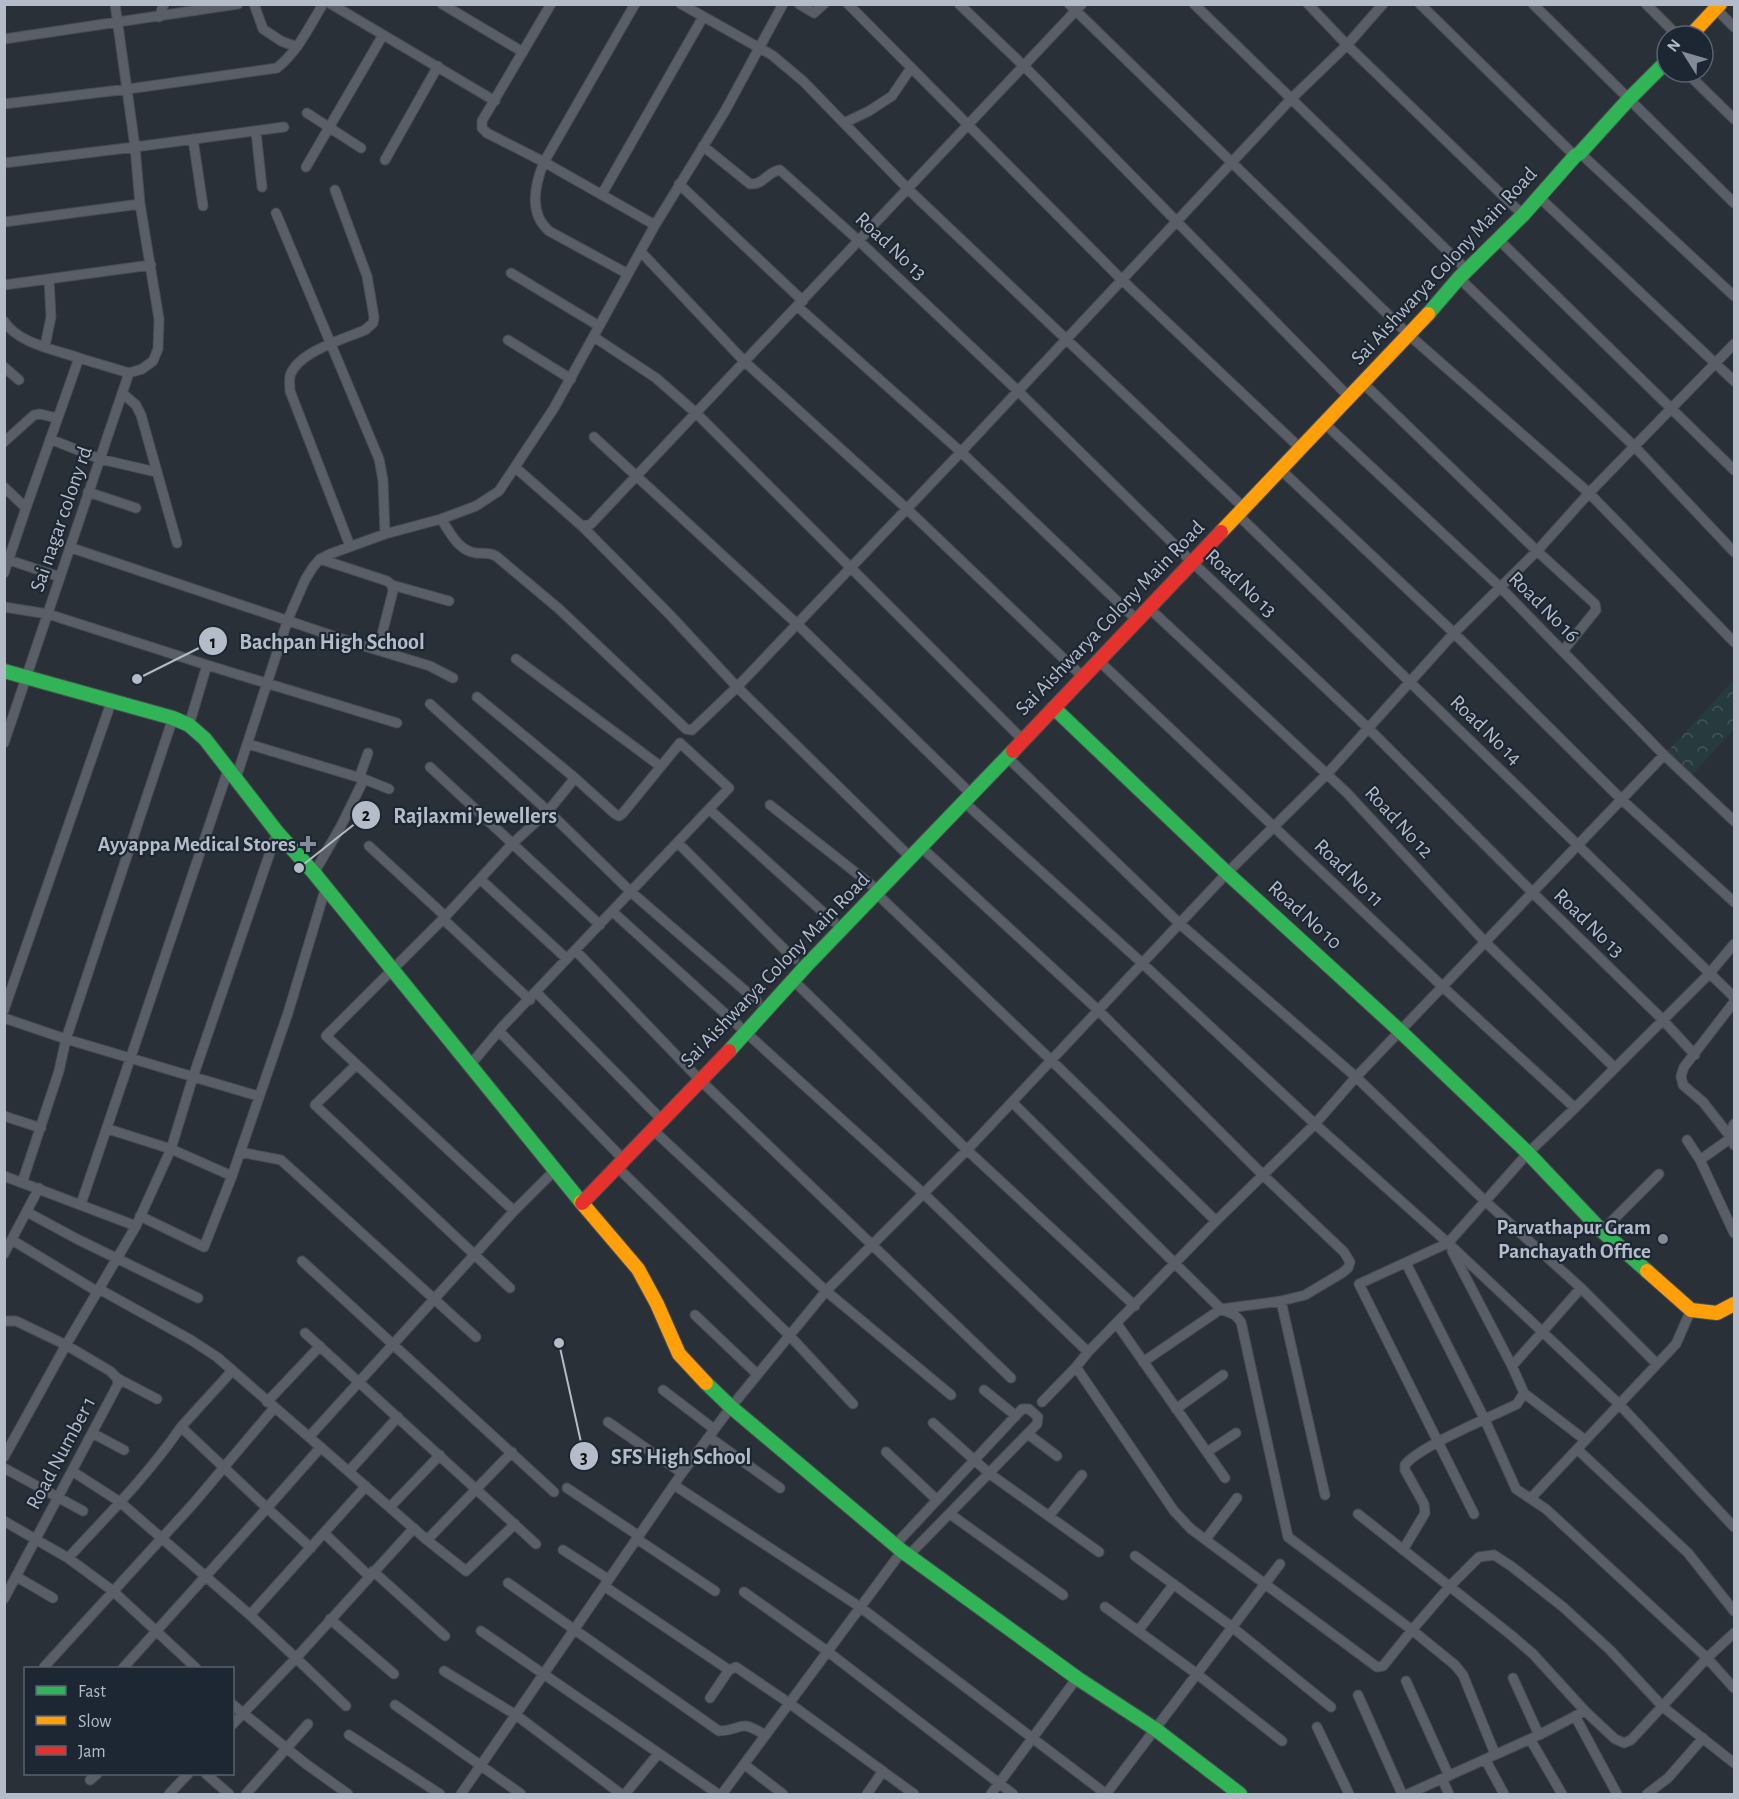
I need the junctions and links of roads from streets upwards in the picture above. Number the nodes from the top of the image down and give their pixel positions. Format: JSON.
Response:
{"nodes":[{"id":1,"x":115,"y":4,"type":"edge"},
{"id":2,"x":164,"y":4,"type":"edge"},
{"id":3,"x":238,"y":4,"type":"edge"},
{"id":4,"x":254,"y":4,"type":"edge"},
{"id":5,"x":323,"y":4,"type":"edge"},
{"id":6,"x":331,"y":4,"type":"edge"},
{"id":7,"x":442,"y":4,"type":"edge"},
{"id":8,"x":551,"y":4,"type":"edge"},
{"id":9,"x":635,"y":4,"type":"edge"},
{"id":10,"x":681,"y":4,"type":"edge"},
{"id":11,"x":783,"y":4,"type":"edge"},
{"id":12,"x":800,"y":4,"type":"edge"},
{"id":13,"x":824,"y":4,"type":"edge"},
{"id":14,"x":848,"y":4,"type":"edge"},
{"id":15,"x":959,"y":4,"type":"edge"},
{"id":16,"x":1194,"y":4,"type":"edge"},
{"id":17,"x":1308,"y":4,"type":"edge"},
{"id":18,"x":1383,"y":4,"type":"edge"},
{"id":19,"x":1420,"y":4,"type":"edge"},
{"id":20,"x":1533,"y":4,"type":"edge"},
{"id":21,"x":1646,"y":4,"type":"edge"},
{"id":22,"x":1076,"y":7,"type":"edge"},
{"id":23,"x":1718,"y":7,"type":"edge"},
{"id":24,"x":159,"y":17,"type":"junction"},
{"id":25,"x":703,"y":17,"type":"junction"},
{"id":26,"x":117,"y":24,"type":"junction"},
{"id":27,"x":1666,"y":24,"type":"edge"},
{"id":28,"x":1702,"y":24,"type":"edge"},
{"id":29,"x":1734,"y":27,"type":"edge"},
{"id":30,"x":383,"y":35,"type":"junction"},
{"id":31,"x":4,"y":39,"type":"edge"},
{"id":32,"x":1347,"y":45,"type":"junction"},
{"id":33,"x":297,"y":47,"type":"junction"},
{"id":34,"x":759,"y":49,"type":"junction"},
{"id":35,"x":523,"y":52,"type":"junction"},
{"id":36,"x":438,"y":66,"type":"junction"},
{"id":37,"x":1024,"y":66,"type":"junction"},
{"id":38,"x":911,"y":68,"type":"junction"},
{"id":39,"x":1655,"y":73,"type":"edge"},
{"id":40,"x":1698,"y":84,"type":"edge"},
{"id":41,"x":128,"y":89,"type":"junction"},
{"id":42,"x":1291,"y":99,"type":"junction"},
{"id":43,"x":1629,"y":99,"type":"junction"},
{"id":44,"x":495,"y":101,"type":"junction"},
{"id":45,"x":4,"y":104,"type":"edge"},
{"id":46,"x":307,"y":113,"type":"dead end"},
{"id":47,"x":1734,"y":119,"type":"edge"},
{"id":48,"x":844,"y":123,"type":"junction"},
{"id":49,"x":968,"y":126,"type":"junction"},
{"id":50,"x":284,"y":127,"type":"dead end"},
{"id":51,"x":329,"y":127,"type":"junction"},
{"id":52,"x":256,"y":132,"type":"junction"},
{"id":53,"x":193,"y":139,"type":"junction"},
{"id":54,"x":703,"y":146,"type":"junction"},
{"id":55,"x":135,"y":147,"type":"junction"},
{"id":56,"x":361,"y":148,"type":"dead end"},
{"id":57,"x":1577,"y":154,"type":"junction"},
{"id":58,"x":384,"y":160,"type":"dead end"},
{"id":59,"x":544,"y":162,"type":"junction"},
{"id":60,"x":1233,"y":162,"type":"junction"},
{"id":61,"x":4,"y":164,"type":"edge"},
{"id":62,"x":306,"y":167,"type":"dead end"},
{"id":63,"x":679,"y":184,"type":"junction"},
{"id":64,"x":262,"y":187,"type":"dead end"},
{"id":65,"x":334,"y":190,"type":"dead end"},
{"id":66,"x":909,"y":190,"type":"junction"},
{"id":67,"x":602,"y":194,"type":"junction"},
{"id":68,"x":1539,"y":197,"type":"junction"},
{"id":69,"x":1734,"y":203,"type":"edge"},
{"id":70,"x":140,"y":204,"type":"junction"},
{"id":71,"x":203,"y":206,"type":"dead end"},
{"id":72,"x":276,"y":213,"type":"dead end"},
{"id":73,"x":1523,"y":215,"type":"junction"},
{"id":74,"x":1176,"y":221,"type":"junction"},
{"id":75,"x":4,"y":222,"type":"edge"},
{"id":76,"x":655,"y":225,"type":"junction"},
{"id":77,"x":1498,"y":239,"type":"junction"},
{"id":78,"x":858,"y":240,"type":"junction"},
{"id":79,"x":641,"y":252,"type":"junction"},
{"id":80,"x":151,"y":265,"type":"junction"},
{"id":81,"x":511,"y":273,"type":"dead end"},
{"id":82,"x":628,"y":274,"type":"junction"},
{"id":83,"x":1463,"y":274,"type":"junction"},
{"id":84,"x":49,"y":279,"type":"junction"},
{"id":85,"x":1121,"y":279,"type":"junction"},
{"id":86,"x":4,"y":285,"type":"edge"},
{"id":87,"x":1734,"y":296,"type":"edge"},
{"id":88,"x":800,"y":303,"type":"junction"},
{"id":89,"x":4,"y":321,"type":"edge"},
{"id":90,"x":599,"y":326,"type":"junction"},
{"id":91,"x":1409,"y":334,"type":"junction"},
{"id":92,"x":594,"y":337,"type":"junction"},
{"id":93,"x":1065,"y":339,"type":"junction"},
{"id":94,"x":508,"y":340,"type":"dead end"},
{"id":95,"x":332,"y":344,"type":"junction"},
{"id":96,"x":1734,"y":344,"type":"edge"},
{"id":97,"x":45,"y":346,"type":"junction"},
{"id":98,"x":79,"y":358,"type":"junction"},
{"id":99,"x":745,"y":362,"type":"junction"},
{"id":100,"x":1716,"y":364,"type":"junction"},
{"id":101,"x":4,"y":367,"type":"edge"},
{"id":102,"x":129,"y":372,"type":"junction"},
{"id":103,"x":571,"y":379,"type":"junction"},
{"id":104,"x":19,"y":380,"type":"dead end"},
{"id":105,"x":1734,"y":381,"type":"edge"},
{"id":106,"x":1363,"y":383,"type":"junction"},
{"id":107,"x":1018,"y":391,"type":"junction"},
{"id":108,"x":122,"y":393,"type":"junction"},
{"id":109,"x":1349,"y":397,"type":"junction"},
{"id":110,"x":1672,"y":410,"type":"junction"},
{"id":111,"x":696,"y":413,"type":"junction"},
{"id":112,"x":57,"y":418,"type":"junction"},
{"id":113,"x":1323,"y":422,"type":"junction"},
{"id":114,"x":594,"y":437,"type":"dead end"},
{"id":115,"x":50,"y":439,"type":"junction"},
{"id":116,"x":4,"y":442,"type":"edge"},
{"id":117,"x":1299,"y":447,"type":"junction"},
{"id":118,"x":1635,"y":447,"type":"junction"},
{"id":119,"x":961,"y":452,"type":"junction"},
{"id":120,"x":100,"y":459,"type":"junction"},
{"id":121,"x":516,"y":468,"type":"junction"},
{"id":122,"x":1280,"y":469,"type":"junction"},
{"id":123,"x":1734,"y":470,"type":"edge"},
{"id":124,"x":156,"y":472,"type":"junction"},
{"id":125,"x":636,"y":475,"type":"junction"},
{"id":126,"x":4,"y":487,"type":"edge"},
{"id":127,"x":88,"y":492,"type":"junction"},
{"id":128,"x":1589,"y":493,"type":"junction"},
{"id":129,"x":26,"y":508,"type":"junction"},
{"id":130,"x":136,"y":508,"type":"dead end"},
{"id":131,"x":906,"y":508,"type":"junction"},
{"id":132,"x":1240,"y":511,"type":"junction"},
{"id":133,"x":441,"y":519,"type":"junction"},
{"id":134,"x":582,"y":526,"type":"junction"},
{"id":135,"x":386,"y":534,"type":"junction"},
{"id":136,"x":177,"y":543,"type":"dead end"},
{"id":137,"x":350,"y":546,"type":"junction"},
{"id":138,"x":69,"y":547,"type":"junction"},
{"id":139,"x":1537,"y":551,"type":"junction"},
{"id":140,"x":1734,"y":552,"type":"edge"},
{"id":141,"x":320,"y":559,"type":"junction"},
{"id":142,"x":9,"y":560,"type":"junction"},
{"id":143,"x":1192,"y":562,"type":"junction"},
{"id":144,"x":852,"y":568,"type":"junction"},
{"id":145,"x":4,"y":573,"type":"edge"},
{"id":146,"x":60,"y":577,"type":"junction"},
{"id":147,"x":392,"y":585,"type":"junction"},
{"id":148,"x":1500,"y":587,"type":"junction"},
{"id":149,"x":449,"y":601,"type":"dead end"},
{"id":150,"x":4,"y":607,"type":"edge"},
{"id":151,"x":1149,"y":608,"type":"junction"},
{"id":152,"x":48,"y":614,"type":"junction"},
{"id":153,"x":288,"y":619,"type":"junction"},
{"id":154,"x":1138,"y":621,"type":"junction"},
{"id":155,"x":796,"y":623,"type":"junction"},
{"id":156,"x":1454,"y":633,"type":"junction"},
{"id":157,"x":1734,"y":642,"type":"edge"},
{"id":158,"x":378,"y":650,"type":"junction"},
{"id":159,"x":1563,"y":651,"type":"junction"},
{"id":160,"x":516,"y":659,"type":"dead end"},
{"id":161,"x":1099,"y":661,"type":"junction"},
{"id":162,"x":207,"y":665,"type":"junction"},
{"id":163,"x":4,"y":671,"type":"edge"},
{"id":164,"x":26,"y":677,"type":"junction"},
{"id":165,"x":1083,"y":677,"type":"junction"},
{"id":166,"x":453,"y":678,"type":"dead end"},
{"id":167,"x":1410,"y":681,"type":"junction"},
{"id":168,"x":268,"y":683,"type":"junction"},
{"id":169,"x":737,"y":687,"type":"junction"},
{"id":170,"x":477,"y":697,"type":"dead end"},
{"id":171,"x":112,"y":700,"type":"junction"},
{"id":172,"x":429,"y":704,"type":"dead end"},
{"id":173,"x":1054,"y":708,"type":"junction"},
{"id":174,"x":173,"y":718,"type":"junction"},
{"id":175,"x":397,"y":723,"type":"dead end"},
{"id":176,"x":189,"y":725,"type":"junction"},
{"id":177,"x":1367,"y":727,"type":"junction"},
{"id":178,"x":1023,"y":740,"type":"junction"},
{"id":179,"x":4,"y":743,"type":"edge"},
{"id":180,"x":248,"y":744,"type":"junction"},
{"id":181,"x":368,"y":753,"type":"dead end"},
{"id":182,"x":1664,"y":755,"type":"junction"},
{"id":183,"x":1007,"y":757,"type":"junction"},
{"id":184,"x":660,"y":766,"type":"junction"},
{"id":185,"x":430,"y":767,"type":"dead end"},
{"id":186,"x":232,"y":774,"type":"junction"},
{"id":187,"x":1327,"y":774,"type":"junction"},
{"id":188,"x":362,"y":778,"type":"junction"},
{"id":189,"x":575,"y":778,"type":"junction"},
{"id":190,"x":389,"y":789,"type":"dead end"},
{"id":191,"x":968,"y":798,"type":"junction"},
{"id":192,"x":1621,"y":799,"type":"junction"},
{"id":193,"x":770,"y":805,"type":"dead end"},
{"id":194,"x":548,"y":810,"type":"junction"},
{"id":195,"x":710,"y":810,"type":"junction"},
{"id":196,"x":1734,"y":821,"type":"edge"},
{"id":197,"x":1274,"y":826,"type":"junction"},
{"id":198,"x":277,"y":832,"type":"junction"},
{"id":199,"x":513,"y":843,"type":"junction"},
{"id":200,"x":678,"y":843,"type":"junction"},
{"id":201,"x":1578,"y":845,"type":"junction"},
{"id":202,"x":369,"y":846,"type":"dead end"},
{"id":203,"x":916,"y":852,"type":"junction"},
{"id":204,"x":314,"y":873,"type":"junction"},
{"id":205,"x":1227,"y":873,"type":"junction"},
{"id":206,"x":480,"y":879,"type":"junction"},
{"id":207,"x":326,"y":890,"type":"junction"},
{"id":208,"x":631,"y":892,"type":"junction"},
{"id":209,"x":878,"y":892,"type":"junction"},
{"id":210,"x":1532,"y":892,"type":"junction"},
{"id":211,"x":1734,"y":902,"type":"edge"},
{"id":212,"x":613,"y":912,"type":"junction"},
{"id":213,"x":444,"y":917,"type":"junction"},
{"id":214,"x":834,"y":922,"type":"dead end"},
{"id":215,"x":1180,"y":924,"type":"junction"},
{"id":216,"x":600,"y":925,"type":"junction"},
{"id":217,"x":1485,"y":942,"type":"junction"},
{"id":218,"x":1734,"y":944,"type":"edge"},
{"id":219,"x":575,"y":950,"type":"junction"},
{"id":220,"x":567,"y":959,"type":"junction"},
{"id":221,"x":794,"y":959,"type":"dead end"},
{"id":222,"x":1142,"y":963,"type":"junction"},
{"id":223,"x":391,"y":970,"type":"junction"},
{"id":224,"x":1709,"y":974,"type":"junction"},
{"id":225,"x":794,"y":981,"type":"junction"},
{"id":226,"x":1444,"y":988,"type":"junction"},
{"id":227,"x":533,"y":996,"type":"junction"},
{"id":228,"x":757,"y":1001,"type":"dead end"},
{"id":229,"x":1734,"y":1001,"type":"edge"},
{"id":230,"x":4,"y":1010,"type":"edge"},
{"id":231,"x":1098,"y":1010,"type":"junction"},
{"id":232,"x":4,"y":1018,"type":"edge"},
{"id":233,"x":1662,"y":1019,"type":"junction"},
{"id":234,"x":499,"y":1031,"type":"junction"},
{"id":235,"x":1400,"y":1031,"type":"junction"},
{"id":236,"x":746,"y":1032,"type":"junction"},
{"id":237,"x":66,"y":1039,"type":"junction"},
{"id":238,"x":1695,"y":1055,"type":"junction"},
{"id":239,"x":129,"y":1057,"type":"junction"},
{"id":240,"x":1051,"y":1060,"type":"junction"},
{"id":241,"x":471,"y":1064,"type":"junction"},
{"id":242,"x":356,"y":1065,"type":"junction"},
{"id":243,"x":1615,"y":1068,"type":"junction"},
{"id":244,"x":192,"y":1077,"type":"junction"},
{"id":245,"x":1356,"y":1077,"type":"junction"},
{"id":246,"x":700,"y":1080,"type":"junction"},
{"id":247,"x":258,"y":1096,"type":"junction"},
{"id":248,"x":1011,"y":1102,"type":"junction"},
{"id":249,"x":1575,"y":1108,"type":"junction"},
{"id":250,"x":4,"y":1116,"type":"edge"},
{"id":251,"x":1315,"y":1124,"type":"junction"},
{"id":252,"x":1734,"y":1124,"type":"edge"},
{"id":253,"x":657,"y":1125,"type":"junction"},
{"id":254,"x":41,"y":1128,"type":"junction"},
{"id":255,"x":108,"y":1129,"type":"junction"},
{"id":256,"x":1687,"y":1140,"type":"dead end"},
{"id":257,"x":1731,"y":1140,"type":"edge"},
{"id":258,"x":171,"y":1149,"type":"junction"},
{"id":259,"x":967,"y":1150,"type":"junction"},
{"id":260,"x":240,"y":1152,"type":"junction"},
{"id":261,"x":1528,"y":1153,"type":"junction"},
{"id":262,"x":1700,"y":1160,"type":"junction"},
{"id":263,"x":620,"y":1163,"type":"junction"},
{"id":264,"x":556,"y":1169,"type":"junction"},
{"id":265,"x":1659,"y":1174,"type":"dead end"},
{"id":266,"x":4,"y":1176,"type":"edge"},
{"id":267,"x":232,"y":1176,"type":"junction"},
{"id":268,"x":1264,"y":1176,"type":"junction"},
{"id":269,"x":22,"y":1183,"type":"junction"},
{"id":270,"x":39,"y":1188,"type":"junction"},
{"id":271,"x":923,"y":1193,"type":"junction"},
{"id":272,"x":1485,"y":1202,"type":"junction"},
{"id":273,"x":582,"y":1203,"type":"junction"},
{"id":274,"x":81,"y":1204,"type":"junction"},
{"id":275,"x":514,"y":1211,"type":"junction"},
{"id":276,"x":27,"y":1212,"type":"junction"},
{"id":277,"x":138,"y":1221,"type":"junction"},
{"id":278,"x":1216,"y":1221,"type":"junction"},
{"id":279,"x":1602,"y":1231,"type":"junction"},
{"id":280,"x":1734,"y":1233,"type":"edge"},
{"id":281,"x":9,"y":1240,"type":"edge"},
{"id":282,"x":873,"y":1243,"type":"junction"},
{"id":283,"x":1448,"y":1243,"type":"junction"},
{"id":284,"x":4,"y":1254,"type":"edge"},
{"id":285,"x":474,"y":1255,"type":"junction"},
{"id":286,"x":117,"y":1258,"type":"junction"},
{"id":287,"x":302,"y":1261,"type":"dead end"},
{"id":288,"x":1406,"y":1263,"type":"junction"},
{"id":289,"x":1175,"y":1264,"type":"junction"},
{"id":290,"x":510,"y":1288,"type":"dead end"},
{"id":291,"x":1581,"y":1288,"type":"junction"},
{"id":292,"x":98,"y":1290,"type":"junction"},
{"id":293,"x":826,"y":1291,"type":"junction"},
{"id":294,"x":198,"y":1298,"type":"dead end"},
{"id":295,"x":434,"y":1300,"type":"junction"},
{"id":296,"x":1281,"y":1301,"type":"junction"},
{"id":297,"x":1734,"y":1304,"type":"edge"},
{"id":298,"x":1135,"y":1306,"type":"junction"},
{"id":299,"x":1221,"y":1309,"type":"junction"},
{"id":300,"x":1691,"y":1310,"type":"junction"},
{"id":301,"x":695,"y":1315,"type":"dead end"},
{"id":302,"x":4,"y":1321,"type":"edge"},
{"id":303,"x":1117,"y":1324,"type":"junction"},
{"id":304,"x":1542,"y":1332,"type":"junction"},
{"id":305,"x":305,"y":1333,"type":"dead end"},
{"id":306,"x":789,"y":1335,"type":"junction"},
{"id":307,"x":476,"y":1337,"type":"dead end"},
{"id":308,"x":395,"y":1344,"type":"junction"},
{"id":309,"x":66,"y":1345,"type":"junction"},
{"id":310,"x":321,"y":1346,"type":"junction"},
{"id":311,"x":1088,"y":1352,"type":"junction"},
{"id":312,"x":1143,"y":1362,"type":"junction"},
{"id":313,"x":1657,"y":1364,"type":"junction"},
{"id":314,"x":1512,"y":1366,"type":"junction"},
{"id":315,"x":1076,"y":1368,"type":"junction"},
{"id":316,"x":232,"y":1371,"type":"junction"},
{"id":317,"x":757,"y":1374,"type":"junction"},
{"id":318,"x":1223,"y":1375,"type":"dead end"},
{"id":319,"x":117,"y":1378,"type":"junction"},
{"id":320,"x":1011,"y":1378,"type":"dead end"},
{"id":321,"x":359,"y":1382,"type":"junction"},
{"id":322,"x":663,"y":1390,"type":"dead end"},
{"id":323,"x":984,"y":1390,"type":"dead end"},
{"id":324,"x":1524,"y":1393,"type":"junction"},
{"id":325,"x":951,"y":1395,"type":"dead end"},
{"id":326,"x":157,"y":1399,"type":"dead end"},
{"id":327,"x":1042,"y":1402,"type":"dead end"},
{"id":328,"x":853,"y":1404,"type":"dead end"},
{"id":329,"x":1619,"y":1404,"type":"junction"},
{"id":330,"x":271,"y":1405,"type":"junction"},
{"id":331,"x":730,"y":1407,"type":"junction"},
{"id":332,"x":1176,"y":1409,"type":"junction"},
{"id":333,"x":1016,"y":1416,"type":"junction"},
{"id":334,"x":398,"y":1418,"type":"junction"},
{"id":335,"x":1485,"y":1420,"type":"junction"},
{"id":336,"x":608,"y":1422,"type":"dead end"},
{"id":337,"x":933,"y":1423,"type":"dead end"},
{"id":338,"x":181,"y":1427,"type":"junction"},
{"id":339,"x":92,"y":1433,"type":"junction"},
{"id":340,"x":711,"y":1433,"type":"junction"},
{"id":341,"x":1236,"y":1433,"type":"dead end"},
{"id":342,"x":1028,"y":1434,"type":"junction"},
{"id":343,"x":309,"y":1437,"type":"junction"},
{"id":344,"x":1585,"y":1440,"type":"junction"},
{"id":345,"x":1438,"y":1443,"type":"junction"},
{"id":346,"x":321,"y":1447,"type":"junction"},
{"id":347,"x":1577,"y":1449,"type":"junction"},
{"id":348,"x":124,"y":1450,"type":"dead end"},
{"id":349,"x":512,"y":1452,"type":"junction"},
{"id":350,"x":886,"y":1452,"type":"dead end"},
{"id":351,"x":1207,"y":1452,"type":"junction"},
{"id":352,"x":440,"y":1455,"type":"junction"},
{"id":353,"x":1057,"y":1456,"type":"dead end"},
{"id":354,"x":4,"y":1457,"type":"edge"},
{"id":355,"x":975,"y":1459,"type":"junction"},
{"id":356,"x":224,"y":1466,"type":"junction"},
{"id":357,"x":4,"y":1468,"type":"edge"},
{"id":358,"x":72,"y":1471,"type":"junction"},
{"id":359,"x":349,"y":1471,"type":"junction"},
{"id":360,"x":682,"y":1473,"type":"junction"},
{"id":361,"x":990,"y":1474,"type":"junction"},
{"id":362,"x":1082,"y":1475,"type":"dead end"},
{"id":363,"x":1225,"y":1478,"type":"dead end"},
{"id":364,"x":674,"y":1485,"type":"junction"},
{"id":365,"x":366,"y":1486,"type":"junction"},
{"id":366,"x":567,"y":1488,"type":"dead end"},
{"id":367,"x":780,"y":1488,"type":"dead end"},
{"id":368,"x":477,"y":1489,"type":"junction"},
{"id":369,"x":554,"y":1492,"type":"dead end"},
{"id":370,"x":1325,"y":1495,"type":"dead end"},
{"id":371,"x":57,"y":1497,"type":"junction"},
{"id":372,"x":1237,"y":1498,"type":"dead end"},
{"id":373,"x":1531,"y":1498,"type":"junction"},
{"id":374,"x":937,"y":1500,"type":"junction"},
{"id":375,"x":120,"y":1502,"type":"junction"},
{"id":376,"x":390,"y":1507,"type":"junction"},
{"id":377,"x":267,"y":1508,"type":"junction"},
{"id":378,"x":83,"y":1511,"type":"dead end"},
{"id":379,"x":950,"y":1514,"type":"junction"},
{"id":380,"x":1358,"y":1514,"type":"dead end"},
{"id":381,"x":1474,"y":1514,"type":"dead end"},
{"id":382,"x":1049,"y":1516,"type":"junction"},
{"id":383,"x":4,"y":1521,"type":"edge"},
{"id":384,"x":514,"y":1524,"type":"junction"},
{"id":385,"x":1734,"y":1527,"type":"edge"},
{"id":386,"x":414,"y":1528,"type":"junction"},
{"id":387,"x":909,"y":1530,"type":"junction"},
{"id":388,"x":324,"y":1533,"type":"junction"},
{"id":389,"x":638,"y":1537,"type":"junction"},
{"id":390,"x":161,"y":1538,"type":"junction"},
{"id":391,"x":36,"y":1539,"type":"junction"},
{"id":392,"x":1206,"y":1539,"type":"junction"},
{"id":393,"x":427,"y":1540,"type":"junction"},
{"id":394,"x":923,"y":1540,"type":"junction"},
{"id":395,"x":536,"y":1544,"type":"dead end"},
{"id":396,"x":311,"y":1548,"type":"junction"},
{"id":397,"x":563,"y":1550,"type":"dead end"},
{"id":398,"x":902,"y":1550,"type":"junction"},
{"id":399,"x":1403,"y":1550,"type":"junction"},
{"id":400,"x":1099,"y":1552,"type":"dead end"},
{"id":401,"x":1135,"y":1556,"type":"dead end"},
{"id":402,"x":68,"y":1558,"type":"junction"},
{"id":403,"x":1280,"y":1564,"type":"dead end"},
{"id":404,"x":371,"y":1574,"type":"junction"},
{"id":405,"x":16,"y":1577,"type":"junction"},
{"id":406,"x":206,"y":1577,"type":"junction"},
{"id":407,"x":508,"y":1582,"type":"dead end"},
{"id":408,"x":606,"y":1583,"type":"junction"},
{"id":409,"x":1265,"y":1583,"type":"junction"},
{"id":410,"x":1174,"y":1584,"type":"junction"},
{"id":411,"x":1449,"y":1586,"type":"junction"},
{"id":412,"x":113,"y":1591,"type":"junction"},
{"id":413,"x":715,"y":1591,"type":"dead end"},
{"id":414,"x":744,"y":1592,"type":"dead end"},
{"id":415,"x":1063,"y":1595,"type":"dead end"},
{"id":416,"x":53,"y":1598,"type":"dead end"},
{"id":417,"x":4,"y":1599,"type":"edge"},
{"id":418,"x":860,"y":1607,"type":"junction"},
{"id":419,"x":1105,"y":1607,"type":"dead end"},
{"id":420,"x":1734,"y":1611,"type":"edge"},
{"id":421,"x":250,"y":1615,"type":"junction"},
{"id":422,"x":330,"y":1619,"type":"junction"},
{"id":423,"x":1232,"y":1627,"type":"junction"},
{"id":424,"x":574,"y":1629,"type":"junction"},
{"id":425,"x":1412,"y":1630,"type":"junction"},
{"id":426,"x":157,"y":1631,"type":"junction"},
{"id":427,"x":481,"y":1631,"type":"dead end"},
{"id":428,"x":1138,"y":1631,"type":"junction"},
{"id":429,"x":1734,"y":1633,"type":"edge"},
{"id":430,"x":446,"y":1636,"type":"dead end"},
{"id":431,"x":827,"y":1651,"type":"junction"},
{"id":432,"x":296,"y":1658,"type":"junction"},
{"id":433,"x":1707,"y":1658,"type":"junction"},
{"id":434,"x":44,"y":1667,"type":"edge"},
{"id":435,"x":124,"y":1667,"type":"edge"},
{"id":436,"x":195,"y":1667,"type":"edge"},
{"id":437,"x":729,"y":1670,"type":"junction"},
{"id":438,"x":444,"y":1671,"type":"dead end"},
{"id":439,"x":394,"y":1674,"type":"dead end"},
{"id":440,"x":543,"y":1674,"type":"junction"},
{"id":441,"x":1197,"y":1674,"type":"junction"},
{"id":442,"x":1077,"y":1678,"type":"junction"},
{"id":443,"x":1513,"y":1678,"type":"dead end"},
{"id":444,"x":1406,"y":1681,"type":"dead end"},
{"id":445,"x":1734,"y":1688,"type":"edge"},
{"id":446,"x":1358,"y":1695,"type":"dead end"},
{"id":447,"x":710,"y":1698,"type":"dead end"},
{"id":448,"x":789,"y":1703,"type":"junction"},
{"id":449,"x":395,"y":1705,"type":"dead end"},
{"id":450,"x":234,"y":1706,"type":"edge"},
{"id":451,"x":346,"y":1706,"type":"dead end"},
{"id":452,"x":1331,"y":1707,"type":"dead end"},
{"id":453,"x":1663,"y":1707,"type":"junction"},
{"id":454,"x":1585,"y":1711,"type":"junction"},
{"id":455,"x":243,"y":1714,"type":"junction"},
{"id":456,"x":516,"y":1715,"type":"junction"},
{"id":457,"x":1575,"y":1716,"type":"junction"},
{"id":458,"x":234,"y":1723,"type":"edge"},
{"id":459,"x":308,"y":1724,"type":"dead end"},
{"id":460,"x":1317,"y":1727,"type":"dead end"},
{"id":461,"x":1155,"y":1729,"type":"junction"},
{"id":462,"x":349,"y":1735,"type":"dead end"},
{"id":463,"x":765,"y":1735,"type":"junction"},
{"id":464,"x":1033,"y":1737,"type":"junction"},
{"id":465,"x":1534,"y":1737,"type":"junction"},
{"id":466,"x":1703,"y":1738,"type":"junction"},
{"id":467,"x":1282,"y":1741,"type":"dead end"},
{"id":468,"x":286,"y":1749,"type":"junction"},
{"id":469,"x":658,"y":1754,"type":"junction"},
{"id":470,"x":1495,"y":1754,"type":"junction"},
{"id":471,"x":1485,"y":1759,"type":"junction"},
{"id":472,"x":1734,"y":1762,"type":"edge"},
{"id":473,"x":745,"y":1764,"type":"junction"},
{"id":474,"x":481,"y":1765,"type":"junction"},
{"id":475,"x":883,"y":1771,"type":"junction"},
{"id":476,"x":186,"y":1775,"type":"edge"},
{"id":477,"x":208,"y":1775,"type":"edge"},
{"id":478,"x":1445,"y":1777,"type":"junction"},
{"id":479,"x":999,"y":1784,"type":"junction"},
{"id":480,"x":169,"y":1794,"type":"edge"},
{"id":481,"x":229,"y":1794,"type":"edge"},
{"id":482,"x":246,"y":1794,"type":"edge"},
{"id":483,"x":348,"y":1794,"type":"edge"},
{"id":484,"x":440,"y":1794,"type":"edge"},
{"id":485,"x":461,"y":1794,"type":"edge"},
{"id":486,"x":521,"y":1794,"type":"edge"},
{"id":487,"x":623,"y":1794,"type":"edge"},
{"id":488,"x":720,"y":1794,"type":"edge"},
{"id":489,"x":783,"y":1794,"type":"edge"},
{"id":490,"x":867,"y":1794,"type":"edge"},
{"id":491,"x":914,"y":1794,"type":"edge"},
{"id":492,"x":991,"y":1794,"type":"edge"},
{"id":493,"x":1013,"y":1794,"type":"edge"},
{"id":494,"x":1106,"y":1794,"type":"edge"},
{"id":495,"x":1240,"y":1794,"type":"edge"},
{"id":496,"x":1349,"y":1794,"type":"edge"},
{"id":497,"x":1402,"y":1794,"type":"edge"},
{"id":498,"x":1408,"y":1794,"type":"edge"},
{"id":499,"x":1449,"y":1794,"type":"edge"},
{"id":500,"x":1504,"y":1794,"type":"edge"},
{"id":501,"x":1562,"y":1794,"type":"edge"},
{"id":502,"x":1617,"y":1794,"type":"edge"},
{"id":503,"x":1647,"y":1794,"type":"edge"}],
"edges":[{"from":1,"to":26,"type":"street"},
{"from":2,"to":24,"type":"street"},
{"from":3,"to":24,"type":"street"},
{"from":4,"to":33,"type":"street"},
{"from":5,"to":33,"type":"street"},
{"from":6,"to":30,"type":"street"},
{"from":7,"to":35,"type":"street"},
{"from":8,"to":35,"type":"street"},
{"from":9,"to":59,"type":"street"},
{"from":10,"to":25,"type":"street","name":"Road No 14"},
{"from":11,"to":34,"type":"street"},
{"from":12,"to":13,"type":"street"},
{"from":14,"to":38,"type":"street"},
{"from":15,"to":37,"type":"street"},
{"from":16,"to":42,"type":"street"},
{"from":17,"to":32,"type":"street"},
{"from":18,"to":32,"type":"street"},
{"from":19,"to":57,"type":"street"},
{"from":20,"to":43,"type":"street"},
{"from":21,"to":27,"type":"street"},
{"from":22,"to":37,"type":"street"},
{"from":22,"to":60,"type":"street"},
{"from":23,"to":28,"type":"street"},
{"from":23,"to":29,"type":"street"},
{"from":24,"to":26,"type":"street"},
{"from":25,"to":34,"type":"street","name":"Road No 14"},
{"from":25,"to":67,"type":"street"},
{"from":26,"to":31,"type":"street"},
{"from":26,"to":41,"type":"street"},
{"from":30,"to":36,"type":"street"},
{"from":30,"to":51,"type":"street"},
{"from":32,"to":42,"type":"street"},
{"from":32,"to":73,"type":"street"},
{"from":33,"to":41,"type":"street"},
{"from":34,"to":48,"type":"street","name":"Road No 14"},
{"from":34,"to":54,"type":"street"},
{"from":35,"to":44,"type":"street"},
{"from":36,"to":44,"type":"street"},
{"from":36,"to":58,"type":"street"},
{"from":37,"to":49,"type":"street"},
{"from":37,"to":74,"type":"street"},
{"from":38,"to":48,"type":"street"},
{"from":38,"to":49,"type":"street"},
{"from":39,"to":43,"type":"street","name":"Sai Aishwarya Colony Main Road"},
{"from":40,"to":47,"type":"street"},
{"from":41,"to":45,"type":"street"},
{"from":41,"to":55,"type":"street"},
{"from":42,"to":60,"type":"street"},
{"from":42,"to":83,"type":"street"},
{"from":43,"to":57,"type":"street","name":"Sai Aishwarya Colony Main Road"},
{"from":43,"to":69,"type":"street"},
{"from":44,"to":59,"type":"street"},
{"from":46,"to":51,"type":"street"},
{"from":48,"to":66,"type":"street","name":"Road No 14"},
{"from":49,"to":66,"type":"street"},
{"from":49,"to":85,"type":"street"},
{"from":50,"to":52,"type":"street"},
{"from":51,"to":56,"type":"street"},
{"from":51,"to":62,"type":"street"},
{"from":52,"to":53,"type":"street"},
{"from":52,"to":64,"type":"street"},
{"from":53,"to":55,"type":"street"},
{"from":53,"to":71,"type":"street"},
{"from":54,"to":63,"type":"street"},
{"from":54,"to":78,"type":"street","name":"Road No 13"},
{"from":55,"to":61,"type":"street"},
{"from":55,"to":70,"type":"street"},
{"from":57,"to":68,"type":"street","name":"Sai Aishwarya Colony Main Road"},
{"from":57,"to":87,"type":"street"},
{"from":59,"to":67,"type":"street"},
{"from":59,"to":82,"type":"street"},
{"from":60,"to":74,"type":"street"},
{"from":60,"to":91,"type":"street"},
{"from":63,"to":76,"type":"street"},
{"from":63,"to":88,"type":"street"},
{"from":65,"to":95,"type":"street"},
{"from":66,"to":78,"type":"street"},
{"from":66,"to":93,"type":"street","name":"Road No 14"},
{"from":67,"to":76,"type":"street"},
{"from":68,"to":73,"type":"street","name":"Sai Aishwarya Colony Main Road"},
{"from":68,"to":100,"type":"street"},
{"from":70,"to":75,"type":"street"},
{"from":70,"to":80,"type":"street"},
{"from":72,"to":95,"type":"street"},
{"from":73,"to":77,"type":"street","name":"Sai Aishwarya Colony Main Road"},
{"from":74,"to":85,"type":"street"},
{"from":74,"to":109,"type":"street"},
{"from":76,"to":79,"type":"street"},
{"from":77,"to":83,"type":"street","name":"Sai Aishwarya Colony Main Road"},
{"from":77,"to":110,"type":"street"},
{"from":78,"to":88,"type":"street"},
{"from":78,"to":107,"type":"street","name":"Road No 13"},
{"from":79,"to":82,"type":"street"},
{"from":79,"to":99,"type":"street"},
{"from":80,"to":84,"type":"street"},
{"from":80,"to":102,"type":"street"},
{"from":81,"to":90,"type":"street"},
{"from":82,"to":90,"type":"street"},
{"from":83,"to":91,"type":"street","name":"Sai Aishwarya Colony Main Road"},
{"from":83,"to":118,"type":"street"},
{"from":84,"to":86,"type":"street"},
{"from":84,"to":97,"type":"street"},
{"from":85,"to":93,"type":"street"},
{"from":85,"to":117,"type":"street"},
{"from":88,"to":99,"type":"street"},
{"from":88,"to":119,"type":"street"},
{"from":89,"to":97,"type":"street"},
{"from":90,"to":92,"type":"street"},
{"from":91,"to":106,"type":"street","name":"Sai Aishwarya Colony Main Road"},
{"from":91,"to":128,"type":"street"},
{"from":92,"to":103,"type":"street"},
{"from":92,"to":111,"type":"street"},
{"from":93,"to":107,"type":"street"},
{"from":93,"to":132,"type":"street","name":"Road No 14"},
{"from":94,"to":103,"type":"street"},
{"from":95,"to":135,"type":"street"},
{"from":95,"to":137,"type":"street"},
{"from":96,"to":100,"type":"street"},
{"from":97,"to":98,"type":"street"},
{"from":98,"to":102,"type":"street"},
{"from":98,"to":112,"type":"street"},
{"from":99,"to":111,"type":"street"},
{"from":99,"to":131,"type":"street"},
{"from":100,"to":105,"type":"street"},
{"from":100,"to":110,"type":"street"},
{"from":101,"to":104,"type":"street"},
{"from":102,"to":108,"type":"street","name":"Sai nagar colony rd"},
{"from":103,"to":121,"type":"street"},
{"from":106,"to":109,"type":"street","name":"Sai Aishwarya Colony Main Road"},
{"from":106,"to":139,"type":"street"},
{"from":107,"to":119,"type":"street"},
{"from":107,"to":143,"type":"street","name":"Road No 13"},
{"from":108,"to":120,"type":"street","name":"Sai nagar colony rd"},
{"from":108,"to":124,"type":"street"},
{"from":109,"to":113,"type":"street","name":"Sai Aishwarya Colony Main Road"},
{"from":110,"to":118,"type":"street"},
{"from":110,"to":123,"type":"street"},
{"from":111,"to":125,"type":"street"},
{"from":111,"to":144,"type":"street"},
{"from":112,"to":115,"type":"street"},
{"from":112,"to":116,"type":"street"},
{"from":113,"to":117,"type":"street","name":"Sai Aishwarya Colony Main Road"},
{"from":113,"to":148,"type":"street","name":"Road No 16"},
{"from":114,"to":125,"type":"street"},
{"from":115,"to":120,"type":"street"},
{"from":115,"to":129,"type":"street"},
{"from":117,"to":122,"type":"street","name":"Sai Aishwarya Colony Main Road"},
{"from":118,"to":128,"type":"street"},
{"from":118,"to":140,"type":"street"},
{"from":119,"to":131,"type":"street"},
{"from":119,"to":154,"type":"street"},
{"from":120,"to":124,"type":"street"},
{"from":120,"to":127,"type":"street","name":"Sai nagar colony rd"},
{"from":121,"to":133,"type":"street"},
{"from":121,"to":134,"type":"street"},
{"from":122,"to":132,"type":"street","name":"Sai Aishwarya Colony Main Road"},
{"from":122,"to":156,"type":"street"},
{"from":124,"to":136,"type":"street"},
{"from":125,"to":134,"type":"street"},
{"from":125,"to":155,"type":"street"},
{"from":126,"to":129,"type":"street"},
{"from":127,"to":130,"type":"street"},
{"from":127,"to":138,"type":"street","name":"Sai nagar colony rd"},
{"from":128,"to":139,"type":"street"},
{"from":128,"to":157,"type":"street"},
{"from":129,"to":142,"type":"street"},
{"from":131,"to":144,"type":"street"},
{"from":131,"to":165,"type":"street"},
{"from":132,"to":143,"type":"street","name":"Sai Aishwarya Colony Main Road"},
{"from":132,"to":167,"type":"street","name":"Road No 14"},
{"from":133,"to":135,"type":"street"},
{"from":133,"to":169,"type":"street"},
{"from":134,"to":169,"type":"street"},
{"from":135,"to":137,"type":"street"},
{"from":137,"to":141,"type":"street"},
{"from":138,"to":146,"type":"street","name":"Sai nagar colony rd"},
{"from":138,"to":153,"type":"street"},
{"from":139,"to":148,"type":"street"},
{"from":139,"to":159,"type":"street"},
{"from":141,"to":147,"type":"street"},
{"from":141,"to":153,"type":"street"},
{"from":142,"to":145,"type":"street"},
{"from":142,"to":146,"type":"street"},
{"from":143,"to":151,"type":"street","name":"Sai Aishwarya Colony Main Road"},
{"from":143,"to":177,"type":"street","name":"Road No 13"},
{"from":144,"to":155,"type":"street"},
{"from":144,"to":178,"type":"street"},
{"from":146,"to":152,"type":"street","name":"Sai nagar colony rd"},
{"from":147,"to":149,"type":"street"},
{"from":147,"to":158,"type":"street"},
{"from":148,"to":156,"type":"street"},
{"from":148,"to":159,"type":"street","name":"Road No 16"},
{"from":150,"to":152,"type":"street"},
{"from":151,"to":154,"type":"street","name":"Sai Aishwarya Colony Main Road"},
{"from":151,"to":187,"type":"street","name":"Road No 12"},
{"from":152,"to":162,"type":"street"},
{"from":152,"to":164,"type":"street","name":"Sai nagar colony rd"},
{"from":153,"to":158,"type":"street"},
{"from":153,"to":168,"type":"street"},
{"from":154,"to":161,"type":"street","name":"Sai Aishwarya Colony Main Road"},
{"from":155,"to":169,"type":"street"},
{"from":155,"to":191,"type":"street"},
{"from":156,"to":167,"type":"street"},
{"from":156,"to":192,"type":"street"},
{"from":158,"to":166,"type":"street"},
{"from":159,"to":182,"type":"street","name":"Road No 16"},
{"from":160,"to":184,"type":"street"},
{"from":161,"to":165,"type":"street","name":"Sai Aishwarya Colony Main Road"},
{"from":161,"to":197,"type":"street","name":"Road No 11"},
{"from":162,"to":168,"type":"street"},
{"from":162,"to":176,"type":"street"},
{"from":163,"to":164,"type":"street"},
{"from":164,"to":171,"type":"street"},
{"from":164,"to":179,"type":"street","name":"Sai nagar colony rd"},
{"from":165,"to":173,"type":"street","name":"Sai Aishwarya Colony Main Road"},
{"from":167,"to":177,"type":"street"},
{"from":167,"to":201,"type":"street","name":"Road No 14"},
{"from":168,"to":175,"type":"street"},
{"from":168,"to":180,"type":"street"},
{"from":169,"to":203,"type":"street"},
{"from":170,"to":189,"type":"street"},
{"from":171,"to":174,"type":"street"},
{"from":171,"to":230,"type":"street"},
{"from":172,"to":194,"type":"street"},
{"from":173,"to":178,"type":"street","name":"Sai Aishwarya Colony Main Road"},
{"from":173,"to":205,"type":"street","name":"Road No 10"},
{"from":174,"to":176,"type":"street"},
{"from":174,"to":237,"type":"street"},
{"from":176,"to":186,"type":"street"},
{"from":177,"to":187,"type":"street"},
{"from":177,"to":210,"type":"street","name":"Road No 13"},
{"from":178,"to":183,"type":"street","name":"Sai Aishwarya Colony Main Road"},
{"from":180,"to":186,"type":"street"},
{"from":180,"to":188,"type":"street"},
{"from":181,"to":188,"type":"street"},
{"from":182,"to":192,"type":"street"},
{"from":182,"to":196,"type":"street","name":"Road No 16"},
{"from":183,"to":191,"type":"street","name":"Sai Aishwarya Colony Main Road"},
{"from":183,"to":215,"type":"street"},
{"from":184,"to":189,"type":"street"},
{"from":184,"to":195,"type":"street"},
{"from":185,"to":199,"type":"street"},
{"from":186,"to":198,"type":"street"},
{"from":186,"to":239,"type":"street"},
{"from":187,"to":197,"type":"street"},
{"from":187,"to":217,"type":"street","name":"Road No 12"},
{"from":188,"to":190,"type":"street"},
{"from":188,"to":204,"type":"street"},
{"from":189,"to":194,"type":"street"},
{"from":191,"to":203,"type":"street","name":"Sai Aishwarya Colony Main Road"},
{"from":191,"to":222,"type":"street"},
{"from":192,"to":201,"type":"street"},
{"from":192,"to":211,"type":"street"},
{"from":193,"to":209,"type":"street"},
{"from":194,"to":199,"type":"street"},
{"from":194,"to":208,"type":"street"},
{"from":195,"to":200,"type":"street"},
{"from":195,"to":214,"type":"street"},
{"from":197,"to":205,"type":"street"},
{"from":197,"to":226,"type":"street","name":"Road No 11"},
{"from":198,"to":204,"type":"street"},
{"from":198,"to":244,"type":"street"},
{"from":199,"to":206,"type":"street"},
{"from":199,"to":216,"type":"street"},
{"from":200,"to":208,"type":"street"},
{"from":200,"to":221,"type":"street"},
{"from":201,"to":210,"type":"street"},
{"from":201,"to":224,"type":"street","name":"Road No 14"},
{"from":202,"to":213,"type":"street"},
{"from":203,"to":209,"type":"street","name":"Sai Aishwarya Colony Main Road"},
{"from":203,"to":231,"type":"street"},
{"from":204,"to":207,"type":"street"},
{"from":205,"to":215,"type":"street"},
{"from":205,"to":235,"type":"street","name":"Road No 10"},
{"from":206,"to":213,"type":"street"},
{"from":206,"to":220,"type":"street"},
{"from":207,"to":223,"type":"street"},
{"from":207,"to":247,"type":"street"},
{"from":208,"to":212,"type":"street"},
{"from":208,"to":228,"type":"street"},
{"from":209,"to":225,"type":"street","name":"Sai Aishwarya Colony Main Road"},
{"from":209,"to":240,"type":"street"},
{"from":210,"to":217,"type":"street"},
{"from":210,"to":233,"type":"street","name":"Road No 13"},
{"from":212,"to":216,"type":"street"},
{"from":212,"to":236,"type":"street"},
{"from":213,"to":223,"type":"street"},
{"from":213,"to":227,"type":"street"},
{"from":215,"to":222,"type":"street"},
{"from":215,"to":245,"type":"street"},
{"from":216,"to":219,"type":"street"},
{"from":217,"to":226,"type":"street"},
{"from":217,"to":243,"type":"street","name":"Road No 12"},
{"from":218,"to":224,"type":"street"},
{"from":219,"to":220,"type":"street"},
{"from":219,"to":246,"type":"street"},
{"from":220,"to":227,"type":"street"},
{"from":222,"to":231,"type":"street"},
{"from":222,"to":251,"type":"street"},
{"from":223,"to":241,"type":"street"},
{"from":223,"to":242,"type":"street"},
{"from":224,"to":229,"type":"street","name":"Road No 14"},
{"from":224,"to":233,"type":"street"},
{"from":225,"to":236,"type":"street","name":"Sai Aishwarya Colony Main Road"},
{"from":225,"to":259,"type":"street"},
{"from":226,"to":235,"type":"street"},
{"from":226,"to":249,"type":"street","name":"Road No 11"},
{"from":227,"to":234,"type":"street"},
{"from":227,"to":253,"type":"street"},
{"from":229,"to":238,"type":"street"},
{"from":231,"to":240,"type":"street"},
{"from":231,"to":268,"type":"street"},
{"from":232,"to":237,"type":"street"},
{"from":233,"to":238,"type":"street","name":"Road No 13"},
{"from":233,"to":243,"type":"street"},
{"from":234,"to":241,"type":"street"},
{"from":234,"to":263,"type":"street"},
{"from":235,"to":245,"type":"street"},
{"from":235,"to":261,"type":"street","name":"Road No 10"},
{"from":236,"to":246,"type":"street","name":"Sai Aishwarya Colony Main Road"},
{"from":236,"to":271,"type":"street"},
{"from":237,"to":239,"type":"street"},
{"from":237,"to":254,"type":"street"},
{"from":238,"to":257,"type":"street"},
{"from":239,"to":244,"type":"street"},
{"from":239,"to":255,"type":"street"},
{"from":240,"to":248,"type":"street"},
{"from":240,"to":278,"type":"street"},
{"from":241,"to":264,"type":"street"},
{"from":242,"to":275,"type":"street"},
{"from":242,"to":285,"type":"street"},
{"from":243,"to":249,"type":"street"},
{"from":244,"to":247,"type":"street"},
{"from":244,"to":258,"type":"street"},
{"from":245,"to":251,"type":"street"},
{"from":245,"to":272,"type":"street"},
{"from":246,"to":253,"type":"street","name":"Sai Aishwarya Colony Main Road"},
{"from":246,"to":282,"type":"street"},
{"from":247,"to":260,"type":"street"},
{"from":248,"to":259,"type":"street"},
{"from":248,"to":289,"type":"street"},
{"from":249,"to":261,"type":"street"},
{"from":250,"to":254,"type":"street"},
{"from":251,"to":268,"type":"street"},
{"from":251,"to":283,"type":"street"},
{"from":252,"to":257,"type":"street"},
{"from":253,"to":263,"type":"street","name":"Sai Aishwarya Colony Main Road"},
{"from":253,"to":293,"type":"street"},
{"from":254,"to":269,"type":"street"},
{"from":255,"to":258,"type":"street"},
{"from":255,"to":274,"type":"street"},
{"from":256,"to":262,"type":"street"},
{"from":257,"to":262,"type":"street"},
{"from":258,"to":267,"type":"street"},
{"from":258,"to":277,"type":"street"},
{"from":259,"to":271,"type":"street"},
{"from":259,"to":298,"type":"street"},
{"from":260,"to":267,"type":"street"},
{"from":260,"to":295,"type":"street"},
{"from":261,"to":272,"type":"street"},
{"from":261,"to":279,"type":"street","name":"Road No 10"},
{"from":262,"to":280,"type":"street"},
{"from":263,"to":273,"type":"street","name":"Sai Aishwarya Colony Main Road"},
{"from":263,"to":306,"type":"street"},
{"from":264,"to":273,"type":"street"},
{"from":264,"to":275,"type":"street"},
{"from":265,"to":279,"type":"street"},
{"from":266,"to":269,"type":"street"},
{"from":267,"to":277,"type":"street"},
{"from":268,"to":278,"type":"street"},
{"from":268,"to":296,"type":"street"},
{"from":269,"to":270,"type":"street"},
{"from":270,"to":274,"type":"street"},
{"from":270,"to":276,"type":"street"},
{"from":271,"to":282,"type":"street"},
{"from":271,"to":311,"type":"street"},
{"from":272,"to":283,"type":"street"},
{"from":272,"to":291,"type":"street"},
{"from":273,"to":331,"type":"street"},
{"from":274,"to":277,"type":"street"},
{"from":275,"to":285,"type":"street"},
{"from":276,"to":281,"type":"street"},
{"from":276,"to":286,"type":"street"},
{"from":277,"to":286,"type":"street"},
{"from":278,"to":289,"type":"street"},
{"from":279,"to":300,"type":"street","name":"Road No 10"},
{"from":281,"to":284,"type":"street"},
{"from":281,"to":292,"type":"street"},
{"from":282,"to":293,"type":"street"},
{"from":282,"to":320,"type":"street"},
{"from":283,"to":288,"type":"street"},
{"from":283,"to":304,"type":"street"},
{"from":283,"to":314,"type":"street"},
{"from":285,"to":290,"type":"street"},
{"from":285,"to":295,"type":"street"},
{"from":286,"to":292,"type":"street"},
{"from":286,"to":294,"type":"street"},
{"from":287,"to":308,"type":"street"},
{"from":288,"to":335,"type":"street"},
{"from":288,"to":345,"type":"street"},
{"from":289,"to":298,"type":"street"},
{"from":289,"to":299,"type":"street"},
{"from":291,"to":304,"type":"street"},
{"from":291,"to":313,"type":"street"},
{"from":292,"to":309,"type":"street"},
{"from":292,"to":316,"type":"street"},
{"from":293,"to":306,"type":"street"},
{"from":293,"to":325,"type":"street"},
{"from":295,"to":307,"type":"street"},
{"from":295,"to":308,"type":"street"},
{"from":296,"to":299,"type":"street"},
{"from":296,"to":370,"type":"street"},
{"from":297,"to":300,"type":"street"},
{"from":298,"to":303,"type":"street"},
{"from":299,"to":312,"type":"street"},
{"from":299,"to":425,"type":"street"},
{"from":300,"to":313,"type":"street"},
{"from":301,"to":317,"type":"street"},
{"from":302,"to":309,"type":"street","name":"Road Number 1"},
{"from":303,"to":311,"type":"street"},
{"from":303,"to":312,"type":"street"},
{"from":304,"to":314,"type":"street"},
{"from":304,"to":329,"type":"street"},
{"from":305,"to":310,"type":"street"},
{"from":306,"to":317,"type":"street"},
{"from":306,"to":328,"type":"street"},
{"from":308,"to":321,"type":"street"},
{"from":308,"to":349,"type":"street"},
{"from":309,"to":319,"type":"street","name":"Road Number 1"},
{"from":309,"to":354,"type":"street"},
{"from":310,"to":321,"type":"street"},
{"from":310,"to":330,"type":"street"},
{"from":311,"to":315,"type":"street"},
{"from":312,"to":332,"type":"street"},
{"from":313,"to":329,"type":"street"},
{"from":314,"to":324,"type":"street"},
{"from":315,"to":327,"type":"street"},
{"from":315,"to":392,"type":"street"},
{"from":316,"to":330,"type":"street"},
{"from":316,"to":338,"type":"street"},
{"from":317,"to":331,"type":"street"},
{"from":318,"to":332,"type":"street"},
{"from":319,"to":326,"type":"street"},
{"from":319,"to":339,"type":"street","name":"Road Number 1"},
{"from":321,"to":334,"type":"street"},
{"from":321,"to":343,"type":"street"},
{"from":322,"to":340,"type":"street"},
{"from":323,"to":333,"type":"street"},
{"from":324,"to":335,"type":"street"},
{"from":324,"to":344,"type":"street"},
{"from":329,"to":344,"type":"street"},
{"from":329,"to":385,"type":"street"},
{"from":330,"to":343,"type":"street"},
{"from":330,"to":356,"type":"street"},
{"from":331,"to":340,"type":"street"},
{"from":331,"to":398,"type":"street"},
{"from":332,"to":351,"type":"street"},
{"from":333,"to":342,"type":"street"},
{"from":333,"to":355,"type":"street"},
{"from":334,"to":352,"type":"street"},
{"from":334,"to":359,"type":"street"},
{"from":335,"to":345,"type":"street"},
{"from":335,"to":373,"type":"street"},
{"from":336,"to":360,"type":"street"},
{"from":337,"to":355,"type":"street"},
{"from":338,"to":356,"type":"street"},
{"from":338,"to":375,"type":"street"},
{"from":339,"to":348,"type":"street"},
{"from":339,"to":358,"type":"street","name":"Road Number 1"},
{"from":340,"to":360,"type":"street"},
{"from":340,"to":367,"type":"street"},
{"from":341,"to":351,"type":"street"},
{"from":342,"to":353,"type":"street"},
{"from":342,"to":361,"type":"street"},
{"from":343,"to":346,"type":"street"},
{"from":344,"to":347,"type":"street"},
{"from":345,"to":381,"type":"street"},
{"from":345,"to":399,"type":"street"},
{"from":346,"to":359,"type":"street"},
{"from":346,"to":377,"type":"street"},
{"from":347,"to":373,"type":"street"},
{"from":347,"to":420,"type":"street"},
{"from":349,"to":368,"type":"street"},
{"from":349,"to":369,"type":"street"},
{"from":350,"to":374,"type":"street"},
{"from":351,"to":363,"type":"street"},
{"from":352,"to":368,"type":"street"},
{"from":352,"to":376,"type":"street"},
{"from":355,"to":361,"type":"street"},
{"from":355,"to":374,"type":"street"},
{"from":356,"to":377,"type":"street"},
{"from":356,"to":390,"type":"street"},
{"from":357,"to":371,"type":"street"},
{"from":358,"to":371,"type":"street","name":"Road Number 1"},
{"from":358,"to":375,"type":"street"},
{"from":359,"to":365,"type":"street"},
{"from":360,"to":364,"type":"street"},
{"from":361,"to":379,"type":"street"},
{"from":361,"to":382,"type":"street"},
{"from":362,"to":382,"type":"street"},
{"from":364,"to":389,"type":"street"},
{"from":364,"to":418,"type":"street"},
{"from":365,"to":376,"type":"street"},
{"from":365,"to":388,"type":"street"},
{"from":366,"to":389,"type":"street"},
{"from":368,"to":384,"type":"street"},
{"from":368,"to":393,"type":"street"},
{"from":371,"to":378,"type":"street"},
{"from":371,"to":391,"type":"street","name":"Road Number 1"},
{"from":372,"to":392,"type":"street"},
{"from":373,"to":433,"type":"street"},
{"from":374,"to":387,"type":"street"},
{"from":375,"to":390,"type":"street"},
{"from":375,"to":402,"type":"street"},
{"from":376,"to":386,"type":"street"},
{"from":377,"to":396,"type":"street"},
{"from":377,"to":406,"type":"street"},
{"from":379,"to":394,"type":"street"},
{"from":379,"to":415,"type":"street"},
{"from":380,"to":399,"type":"street"},
{"from":382,"to":400,"type":"street"},
{"from":383,"to":391,"type":"street"},
{"from":384,"to":393,"type":"street"},
{"from":384,"to":395,"type":"street"},
{"from":386,"to":393,"type":"street"},
{"from":386,"to":404,"type":"street"},
{"from":387,"to":394,"type":"street"},
{"from":387,"to":398,"type":"street"},
{"from":388,"to":396,"type":"street"},
{"from":388,"to":404,"type":"street"},
{"from":389,"to":408,"type":"street"},
{"from":389,"to":413,"type":"street"},
{"from":390,"to":406,"type":"street"},
{"from":390,"to":412,"type":"street"},
{"from":391,"to":402,"type":"street"},
{"from":391,"to":405,"type":"street","name":"Road Number 1"},
{"from":392,"to":409,"type":"street"},
{"from":394,"to":398,"type":"street"},
{"from":396,"to":421,"type":"street"},
{"from":397,"to":408,"type":"street"},
{"from":398,"to":418,"type":"street"},
{"from":398,"to":442,"type":"street"},
{"from":399,"to":411,"type":"street"},
{"from":401,"to":410,"type":"street"},
{"from":402,"to":412,"type":"street"},
{"from":403,"to":409,"type":"street"},
{"from":404,"to":422,"type":"street"},
{"from":404,"to":430,"type":"street"},
{"from":405,"to":416,"type":"street"},
{"from":405,"to":417,"type":"street","name":"Road Number 1"},
{"from":406,"to":421,"type":"street"},
{"from":406,"to":426,"type":"street"},
{"from":407,"to":424,"type":"street"},
{"from":408,"to":424,"type":"street"},
{"from":408,"to":437,"type":"street"},
{"from":409,"to":423,"type":"street"},
{"from":409,"to":425,"type":"street"},
{"from":410,"to":423,"type":"street"},
{"from":410,"to":428,"type":"street"},
{"from":411,"to":425,"type":"street"},
{"from":411,"to":453,"type":"street"},
{"from":411,"to":454,"type":"street"},
{"from":412,"to":426,"type":"street"},
{"from":412,"to":434,"type":"street"},
{"from":414,"to":431,"type":"street"},
{"from":418,"to":431,"type":"street"},
{"from":418,"to":464,"type":"street"},
{"from":419,"to":428,"type":"street"},
{"from":421,"to":432,"type":"street"},
{"from":422,"to":432,"type":"street"},
{"from":422,"to":439,"type":"street"},
{"from":423,"to":441,"type":"street"},
{"from":423,"to":452,"type":"street"},
{"from":424,"to":440,"type":"street"},
{"from":424,"to":463,"type":"street"},
{"from":425,"to":470,"type":"street"},
{"from":426,"to":435,"type":"street"},
{"from":426,"to":436,"type":"street"},
{"from":427,"to":440,"type":"street"},
{"from":428,"to":441,"type":"street"},
{"from":429,"to":433,"type":"street"},
{"from":431,"to":448,"type":"street"},
{"from":431,"to":479,"type":"street"},
{"from":432,"to":451,"type":"street"},
{"from":432,"to":455,"type":"street"},
{"from":433,"to":445,"type":"street"},
{"from":433,"to":453,"type":"street"},
{"from":437,"to":447,"type":"street"},
{"from":437,"to":448,"type":"street"},
{"from":438,"to":456,"type":"street"},
{"from":440,"to":456,"type":"street"},
{"from":440,"to":469,"type":"street"},
{"from":441,"to":461,"type":"street"},
{"from":441,"to":467,"type":"street"},
{"from":442,"to":461,"type":"street"},
{"from":442,"to":464,"type":"street"},
{"from":443,"to":465,"type":"street"},
{"from":444,"to":478,"type":"street"},
{"from":446,"to":497,"type":"street"},
{"from":448,"to":463,"type":"street"},
{"from":448,"to":475,"type":"street"},
{"from":449,"to":474,"type":"street"},
{"from":450,"to":455,"type":"street"},
{"from":453,"to":454,"type":"street"},
{"from":453,"to":466,"type":"street"},
{"from":454,"to":457,"type":"street"},
{"from":455,"to":458,"type":"street"},
{"from":455,"to":468,"type":"street"},
{"from":456,"to":474,"type":"street"},
{"from":456,"to":487,"type":"street"},
{"from":457,"to":465,"type":"street"},
{"from":457,"to":502,"type":"street"},
{"from":459,"to":468,"type":"street"},
{"from":460,"to":496,"type":"street"},
{"from":461,"to":494,"type":"street"},
{"from":461,"to":495,"type":"street"},
{"from":462,"to":484,"type":"street"},
{"from":463,"to":473,"type":"street"},
{"from":464,"to":479,"type":"street"},
{"from":464,"to":494,"type":"street"},
{"from":465,"to":470,"type":"street"},
{"from":465,"to":501,"type":"street"},
{"from":466,"to":472,"type":"street"},
{"from":466,"to":503,"type":"street"},
{"from":468,"to":482,"type":"street"},
{"from":468,"to":483,"type":"street"},
{"from":469,"to":487,"type":"street"},
{"from":469,"to":488,"type":"street"},
{"from":470,"to":471,"type":"street"},
{"from":471,"to":478,"type":"street"},
{"from":471,"to":500,"type":"street"},
{"from":473,"to":488,"type":"street"},
{"from":473,"to":489,"type":"street"},
{"from":474,"to":485,"type":"street"},
{"from":474,"to":486,"type":"street"},
{"from":475,"to":490,"type":"street"},
{"from":475,"to":491,"type":"street"},
{"from":476,"to":480,"type":"street"},
{"from":477,"to":481,"type":"street"},
{"from":478,"to":498,"type":"street"},
{"from":478,"to":499,"type":"street"},
{"from":479,"to":492,"type":"street"},
{"from":479,"to":493,"type":"street"}]}
